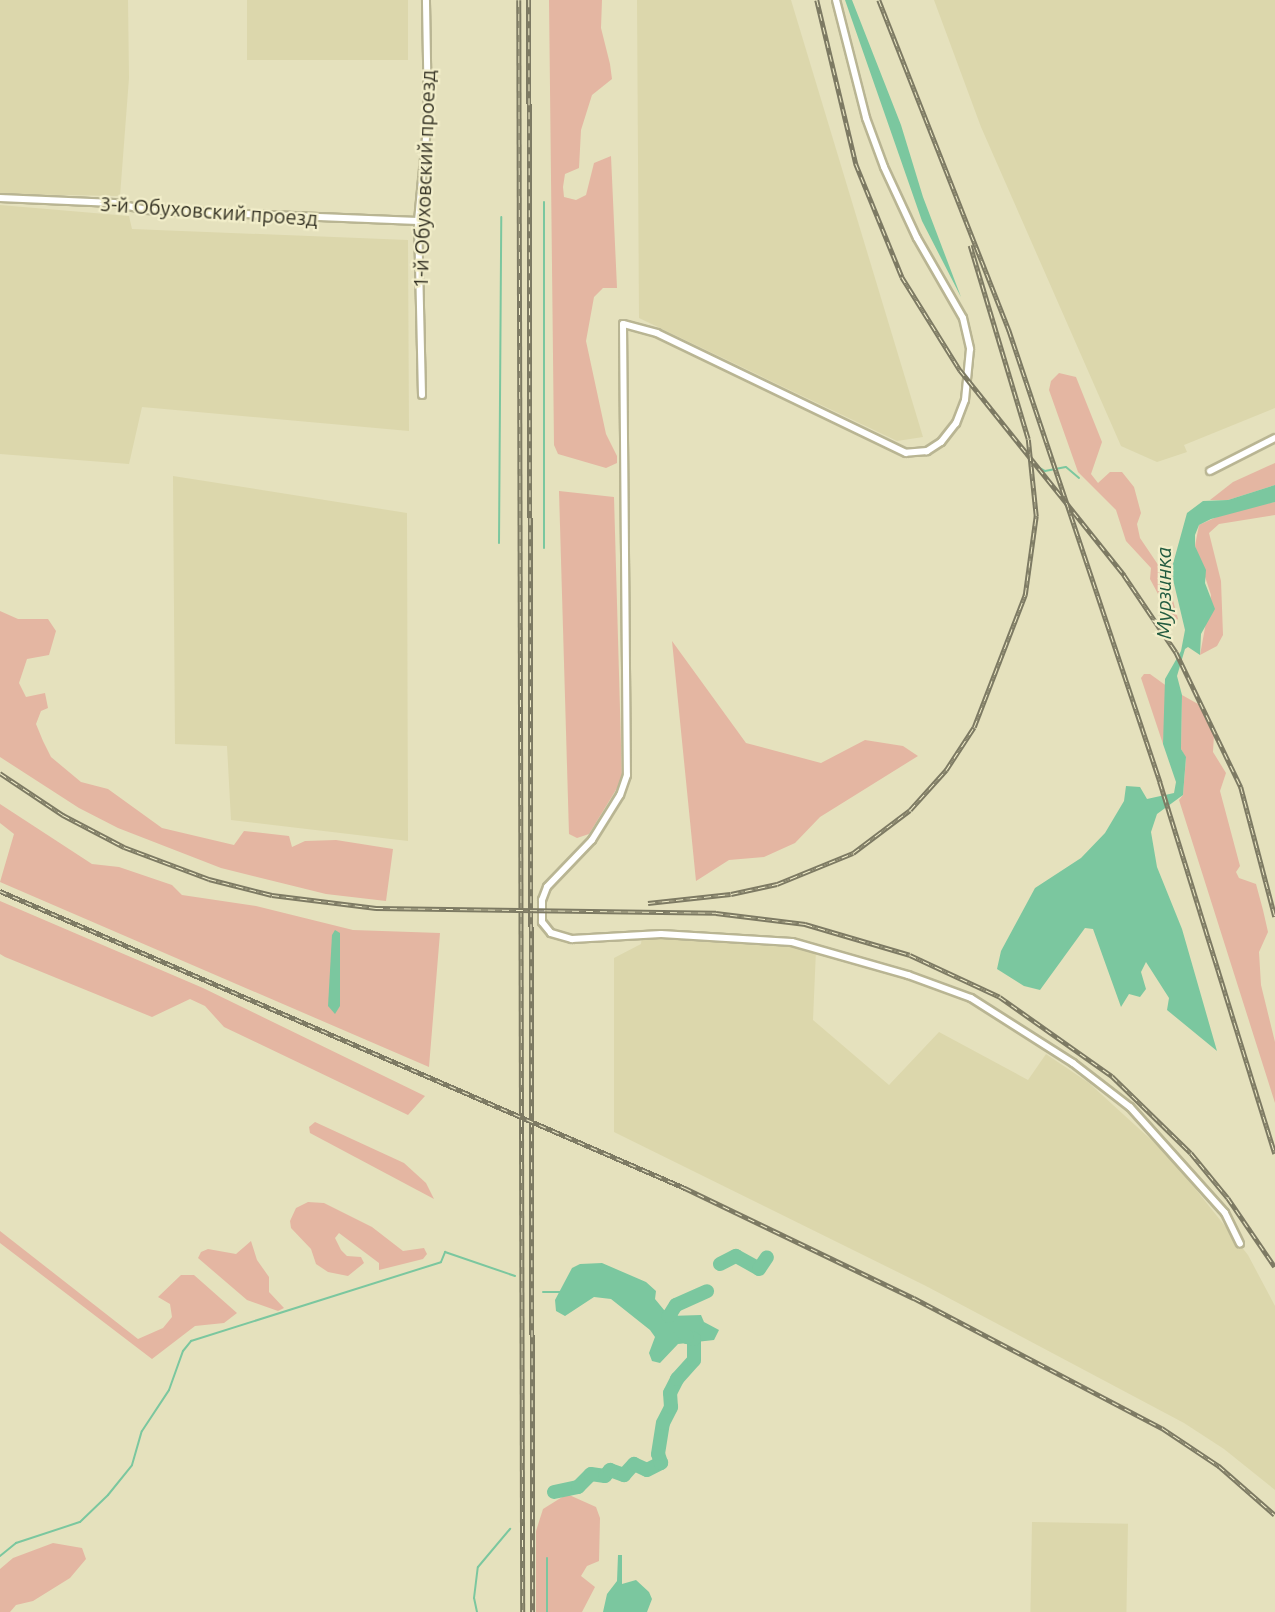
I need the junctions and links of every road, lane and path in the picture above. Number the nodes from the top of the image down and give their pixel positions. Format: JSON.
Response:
{"nodes":[{"id":1,"x":426,"y":0,"type":"edge"},
{"id":2,"x":836,"y":0,"type":"edge"},
{"id":3,"x":0,"y":198,"type":"edge"},
{"id":4,"x":418,"y":221,"type":"junction"},
{"id":5,"x":422,"y":395,"type":"dead end"},
{"id":6,"x":1275,"y":438,"type":"edge"},
{"id":7,"x":1210,"y":471,"type":"dead end"},
{"id":8,"x":1240,"y":1244,"type":"dead end"}],
"edges":[{"from":1,"to":4,"type":"street","name":"1-й Обуховский проезд"},
{"from":2,"to":8,"type":"street"},
{"from":3,"to":4,"type":"street","name":"3-й Обуховский проезд"},
{"from":4,"to":5,"type":"street","name":"1-й Обуховский проезд"},
{"from":6,"to":7,"type":"street"}]}
